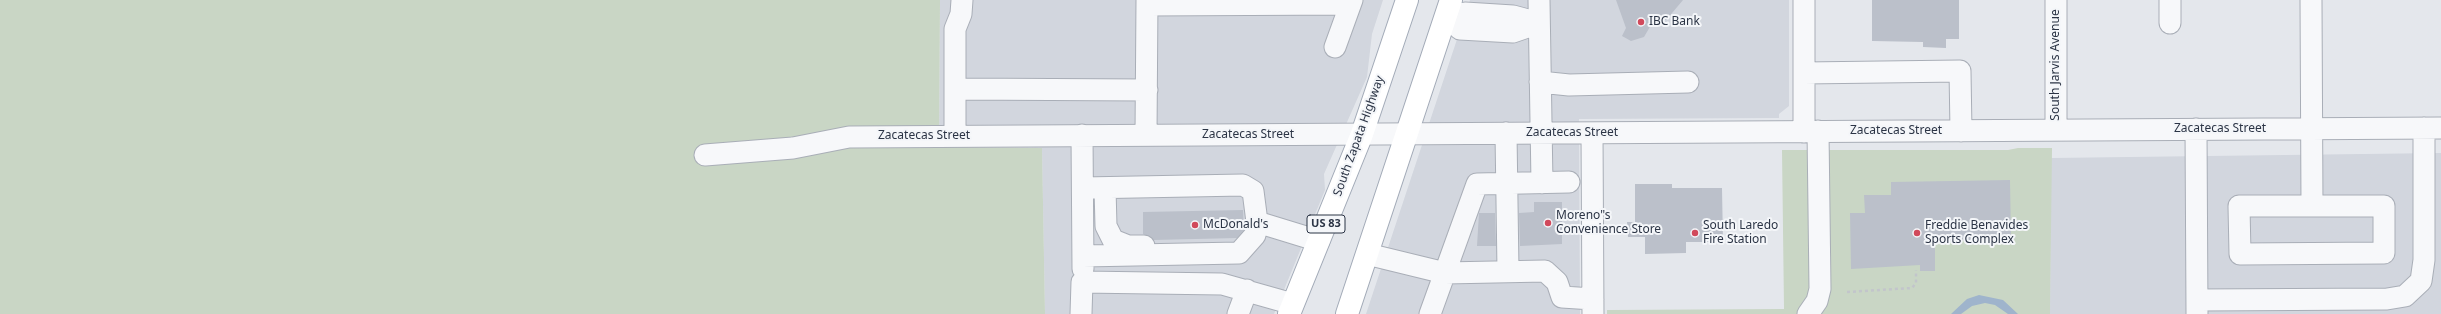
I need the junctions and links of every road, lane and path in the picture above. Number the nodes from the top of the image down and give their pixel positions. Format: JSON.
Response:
{"nodes":[{"id":1,"x":962,"y":0,"type":"edge"},
{"id":2,"x":1407,"y":0,"type":"edge"},
{"id":3,"x":1539,"y":0,"type":"edge"},
{"id":4,"x":1804,"y":0,"type":"edge"},
{"id":5,"x":2056,"y":0,"type":"edge"},
{"id":6,"x":2170,"y":0,"type":"edge"},
{"id":7,"x":2311,"y":0,"type":"edge"},
{"id":8,"x":1147,"y":2,"type":"edge"},
{"id":9,"x":1244,"y":2,"type":"edge"},
{"id":10,"x":1270,"y":2,"type":"edge"},
{"id":11,"x":1293,"y":2,"type":"edge"},
{"id":12,"x":1351,"y":2,"type":"edge"},
{"id":13,"x":1448,"y":8,"type":"edge"},
{"id":14,"x":1539,"y":23,"type":"junction"},
{"id":15,"x":2170,"y":23,"type":"dead end"},
{"id":16,"x":1335,"y":47,"type":"dead end"},
{"id":17,"x":1804,"y":73,"type":"junction"},
{"id":18,"x":1540,"y":82,"type":"junction"},
{"id":19,"x":1688,"y":82,"type":"dead end"},
{"id":20,"x":955,"y":89,"type":"junction"},
{"id":21,"x":1147,"y":90,"type":"junction"},
{"id":22,"x":2432,"y":128,"type":"edge"},
{"id":23,"x":2196,"y":129,"type":"junction"},
{"id":24,"x":2310,"y":129,"type":"junction"},
{"id":25,"x":2056,"y":130,"type":"junction"},
{"id":26,"x":1961,"y":131,"type":"junction"},
{"id":27,"x":1811,"y":132,"type":"junction"},
{"id":28,"x":1506,"y":133,"type":"junction"},
{"id":29,"x":1542,"y":133,"type":"junction"},
{"id":30,"x":1592,"y":133,"type":"junction"},
{"id":31,"x":1362,"y":134,"type":"junction"},
{"id":32,"x":1407,"y":134,"type":"junction"},
{"id":33,"x":1082,"y":135,"type":"junction"},
{"id":34,"x":1146,"y":135,"type":"junction"},
{"id":35,"x":955,"y":136,"type":"junction"},
{"id":36,"x":705,"y":155,"type":"dead end"},
{"id":37,"x":1569,"y":182,"type":"dead end"},
{"id":38,"x":1506,"y":183,"type":"junction"},
{"id":39,"x":1542,"y":183,"type":"junction"},
{"id":40,"x":1083,"y":188,"type":"junction"},
{"id":41,"x":1105,"y":188,"type":"junction"},
{"id":42,"x":2312,"y":206,"type":"junction"},
{"id":43,"x":1257,"y":222,"type":"junction"},
{"id":44,"x":1319,"y":241,"type":"junction"},
{"id":45,"x":1248,"y":244,"type":"junction"},
{"id":46,"x":1367,"y":254,"type":"junction"},
{"id":47,"x":1083,"y":256,"type":"junction"},
{"id":48,"x":1916,"y":270,"type":"dead end"},
{"id":49,"x":1508,"y":272,"type":"junction"},
{"id":50,"x":1445,"y":273,"type":"junction"},
{"id":51,"x":1082,"y":282,"type":"junction"},
{"id":52,"x":1247,"y":290,"type":"junction"},
{"id":53,"x":1847,"y":292,"type":"dead end"},
{"id":54,"x":1593,"y":306,"type":"edge"},
{"id":55,"x":2197,"y":307,"type":"edge"},
{"id":56,"x":1291,"y":309,"type":"edge"},
{"id":57,"x":1081,"y":314,"type":"edge"},
{"id":58,"x":1238,"y":314,"type":"edge"},
{"id":59,"x":1347,"y":314,"type":"edge"},
{"id":60,"x":1430,"y":314,"type":"edge"},
{"id":61,"x":1808,"y":314,"type":"edge"}],
"edges":[{"from":1,"to":20,"type":"street"},
{"from":2,"to":31,"type":"main road","name":"South Zapata Highway","number":"US 83"},
{"from":3,"to":14,"type":"street"},
{"from":4,"to":17,"type":"street"},
{"from":5,"to":25,"type":"street","name":"South Jarvis Avenue"},
{"from":6,"to":15,"type":"street"},
{"from":7,"to":24,"type":"street"},
{"from":8,"to":9,"type":"street"},
{"from":8,"to":21,"type":"street"},
{"from":9,"to":10,"type":"street"},
{"from":10,"to":11,"type":"street"},
{"from":11,"to":12,"type":"street"},
{"from":12,"to":16,"type":"street"},
{"from":13,"to":14,"type":"street"},
{"from":13,"to":32,"type":"main road"},
{"from":14,"to":18,"type":"street"},
{"from":17,"to":26,"type":"street"},
{"from":17,"to":27,"type":"street"},
{"from":18,"to":19,"type":"street"},
{"from":18,"to":29,"type":"street"},
{"from":20,"to":21,"type":"street"},
{"from":20,"to":35,"type":"street"},
{"from":21,"to":34,"type":"street"},
{"from":22,"to":24,"type":"street","name":"Zacatecas Street"},
{"from":22,"to":55,"type":"street"},
{"from":23,"to":24,"type":"street","name":"Zacatecas Street"},
{"from":23,"to":25,"type":"street","name":"Zacatecas Street"},
{"from":23,"to":55,"type":"street"},
{"from":24,"to":42,"type":"street"},
{"from":25,"to":26,"type":"street","name":"Zacatecas Street"},
{"from":26,"to":27,"type":"street","name":"Zacatecas Street"},
{"from":27,"to":30,"type":"street","name":"Zacatecas Street"},
{"from":27,"to":61,"type":"street"},
{"from":28,"to":29,"type":"street","name":"Zacatecas Street"},
{"from":28,"to":32,"type":"street","name":"Zacatecas Street"},
{"from":28,"to":38,"type":"street"},
{"from":29,"to":30,"type":"street","name":"Zacatecas Street"},
{"from":29,"to":39,"type":"street"},
{"from":30,"to":54,"type":"street"},
{"from":31,"to":32,"type":"street","name":"Zacatecas Street"},
{"from":31,"to":34,"type":"street","name":"Zacatecas Street"},
{"from":31,"to":44,"type":"main road","name":"South Zapata Highway","number":"US 83"},
{"from":32,"to":46,"type":"main road"},
{"from":33,"to":34,"type":"street","name":"Zacatecas Street"},
{"from":33,"to":35,"type":"street","name":"Zacatecas Street"},
{"from":33,"to":40,"type":"street"},
{"from":35,"to":36,"type":"street","name":"Zacatecas Street"},
{"from":37,"to":39,"type":"street"},
{"from":38,"to":39,"type":"street"},
{"from":38,"to":49,"type":"street"},
{"from":38,"to":50,"type":"street"},
{"from":40,"to":41,"type":"street"},
{"from":40,"to":47,"type":"street"},
{"from":41,"to":43,"type":"street"},
{"from":41,"to":45,"type":"street"},
{"from":42,"to":42,"type":"street"},
{"from":43,"to":44,"type":"street"},
{"from":43,"to":45,"type":"street"},
{"from":44,"to":56,"type":"main road","name":"South Zapata Highway","number":"US 83"},
{"from":45,"to":47,"type":"street"},
{"from":46,"to":50,"type":"street"},
{"from":46,"to":59,"type":"main road"},
{"from":47,"to":51,"type":"street"},
{"from":48,"to":53,"type":"path"},
{"from":49,"to":50,"type":"street"},
{"from":49,"to":54,"type":"street"},
{"from":50,"to":60,"type":"street"},
{"from":51,"to":52,"type":"street"},
{"from":51,"to":57,"type":"street"},
{"from":52,"to":56,"type":"street"},
{"from":52,"to":58,"type":"street"}]}
